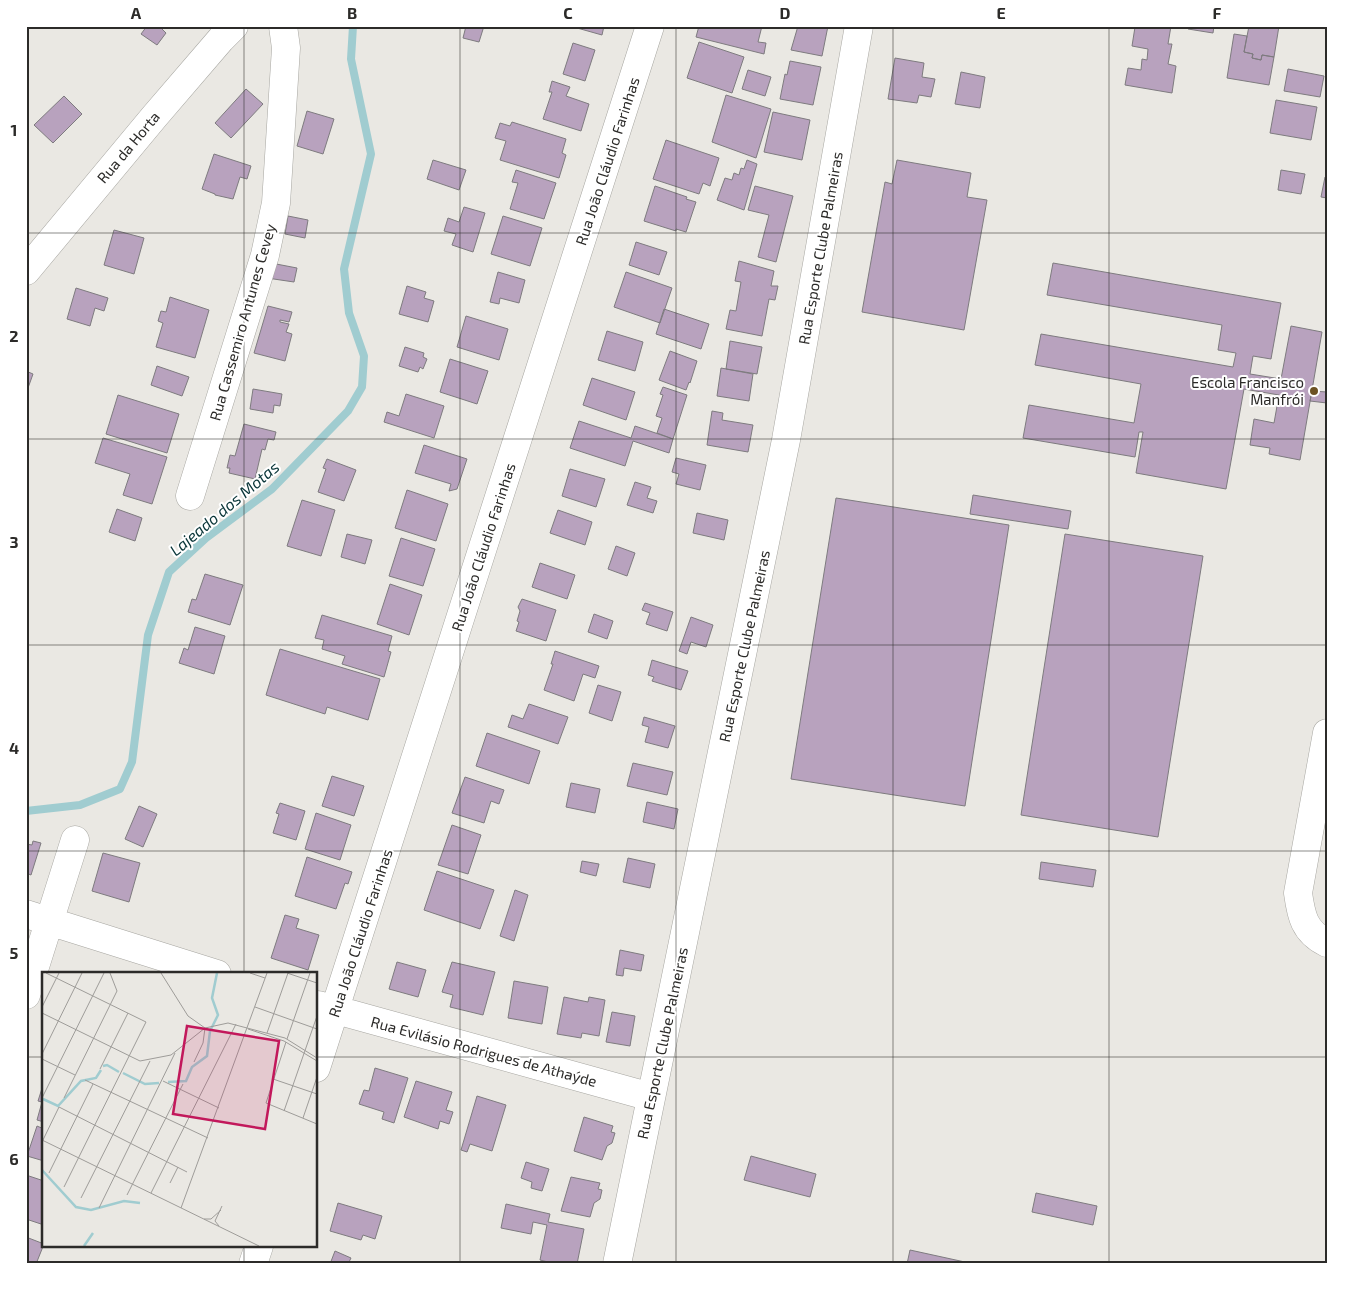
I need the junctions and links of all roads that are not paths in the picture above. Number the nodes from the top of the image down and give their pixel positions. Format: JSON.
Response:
{"nodes":[{"id":1,"x":234,"y":26,"type":"edge"},
{"id":2,"x":283,"y":26,"type":"edge"},
{"id":3,"x":650,"y":26,"type":"edge"},
{"id":4,"x":858,"y":26,"type":"edge"},
{"id":5,"x":26,"y":271,"type":"edge"},
{"id":6,"x":190,"y":496,"type":"dead end"},
{"id":7,"x":1327,"y":733,"type":"edge"},
{"id":8,"x":75,"y":840,"type":"dead end"},
{"id":9,"x":38,"y":918,"type":"edge"},
{"id":10,"x":1316,"y":935,"type":"edge"},
{"id":11,"x":211,"y":972,"type":"edge"},
{"id":12,"x":26,"y":995,"type":"edge"},
{"id":13,"x":325,"y":1008,"type":"edge"},
{"id":14,"x":318,"y":1055,"type":"edge"},
{"id":15,"x":651,"y":1098,"type":"junction"},
{"id":16,"x":258,"y":1248,"type":"edge"},
{"id":17,"x":253,"y":1264,"type":"edge"},
{"id":18,"x":617,"y":1264,"type":"edge"}],
"edges":[{"from":1,"to":5,"type":"street","name":"Rua da Horta"},
{"from":2,"to":6,"type":"street","name":"Rua Cassemiro Antunes Cevey"},
{"from":3,"to":13,"type":"street","name":"Rua João Cláudio Farinhas"},
{"from":4,"to":15,"type":"street","name":"Rua Esporte Clube Palmeiras"},
{"from":7,"to":10,"type":"street"},
{"from":8,"to":9,"type":"street"},
{"from":9,"to":11,"type":"street"},
{"from":9,"to":12,"type":"street"},
{"from":13,"to":14,"type":"street","name":"Rua João Cláudio Farinhas"},
{"from":13,"to":15,"type":"street","name":"Rua Evilásio Rodrigues de Athaýde"},
{"from":15,"to":18,"type":"street","name":"Rua Esporte Clube Palmeiras"},
{"from":16,"to":17,"type":"street"}]}
